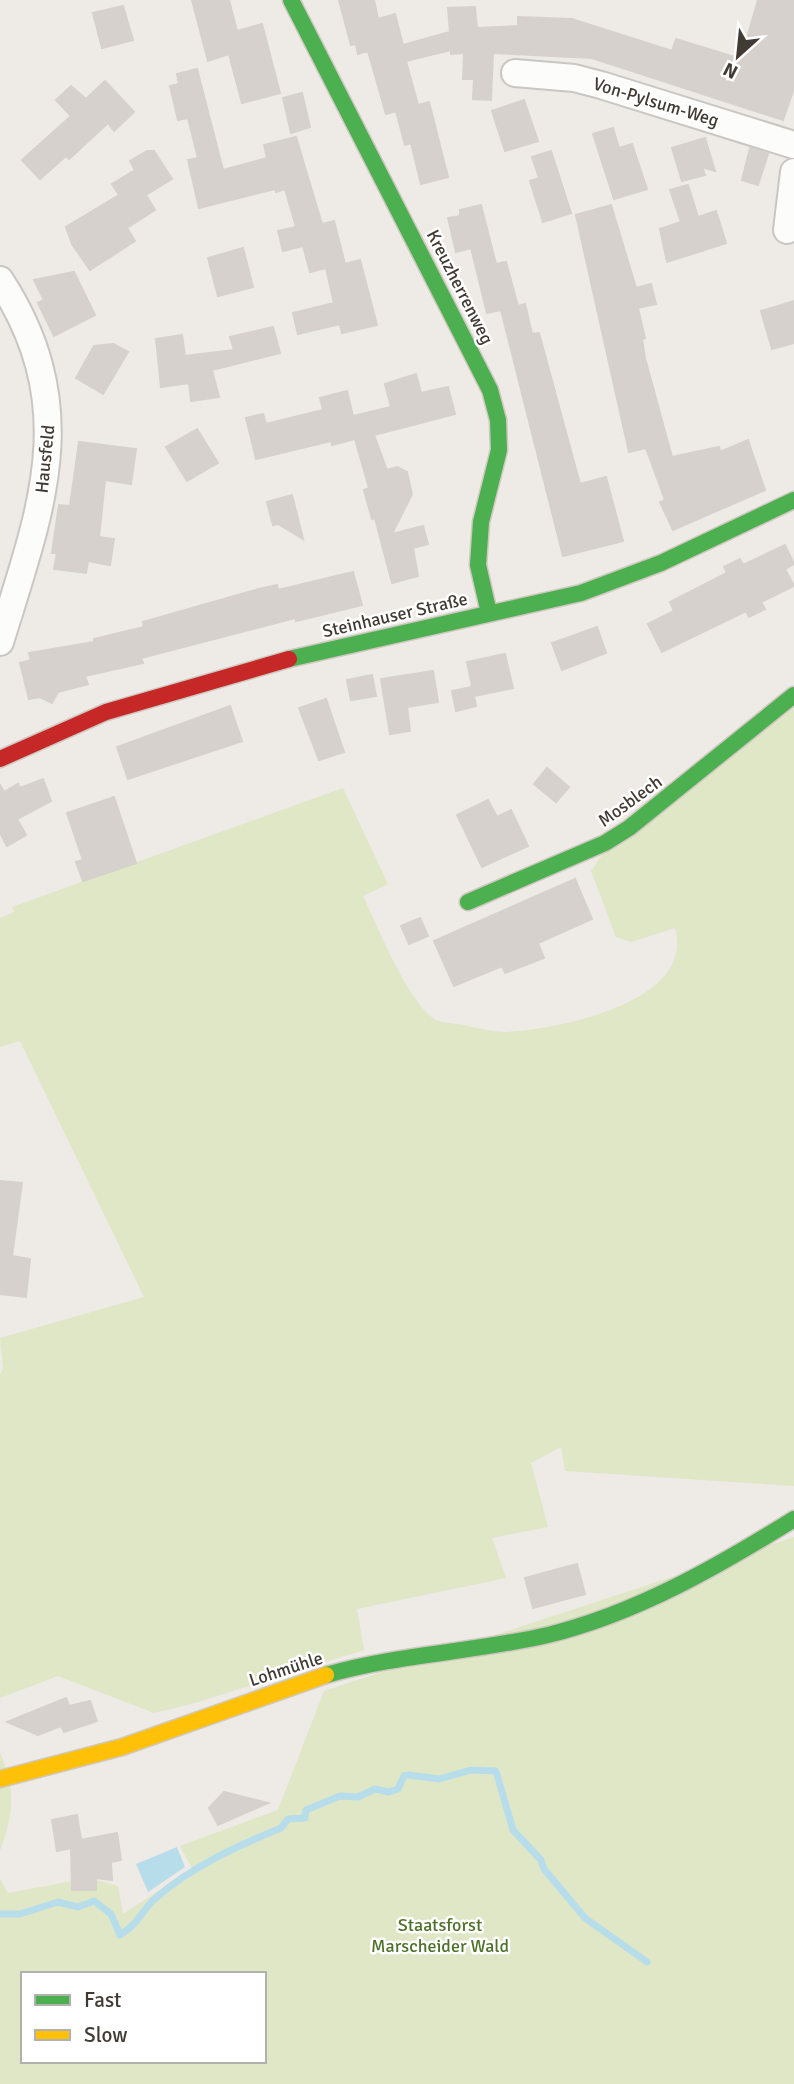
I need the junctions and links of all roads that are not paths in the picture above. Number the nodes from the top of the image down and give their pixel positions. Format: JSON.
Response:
{"nodes":[{"id":1,"x":291,"y":0,"type":"edge"},
{"id":2,"x":515,"y":73,"type":"dead end"},
{"id":3,"x":794,"y":145,"type":"edge"},
{"id":4,"x":794,"y":172,"type":"edge"},
{"id":5,"x":787,"y":230,"type":"dead end"},
{"id":6,"x":0,"y":280,"type":"edge"},
{"id":7,"x":794,"y":500,"type":"edge"},
{"id":8,"x":489,"y":612,"type":"junction"},
{"id":9,"x":0,"y":642,"type":"edge"},
{"id":10,"x":794,"y":695,"type":"edge"},
{"id":11,"x":0,"y":759,"type":"edge"},
{"id":12,"x":468,"y":902,"type":"dead end"},
{"id":13,"x":794,"y":1519,"type":"edge"},
{"id":14,"x":0,"y":1779,"type":"edge"}],
"edges":[{"from":1,"to":8,"type":"street","name":"Kreuzherrenweg"},
{"from":2,"to":3,"type":"street","name":"Von-Pylsum-Weg"},
{"from":4,"to":5,"type":"street"},
{"from":6,"to":9,"type":"street","name":"Hausfeld"},
{"from":7,"to":8,"type":"street","name":"Steinhauser Straße"},
{"from":8,"to":11,"type":"street","name":"Steinhauser Straße"},
{"from":10,"to":12,"type":"street","name":"Mosblech"},
{"from":13,"to":14,"type":"street","name":"Lohmühle"}]}
